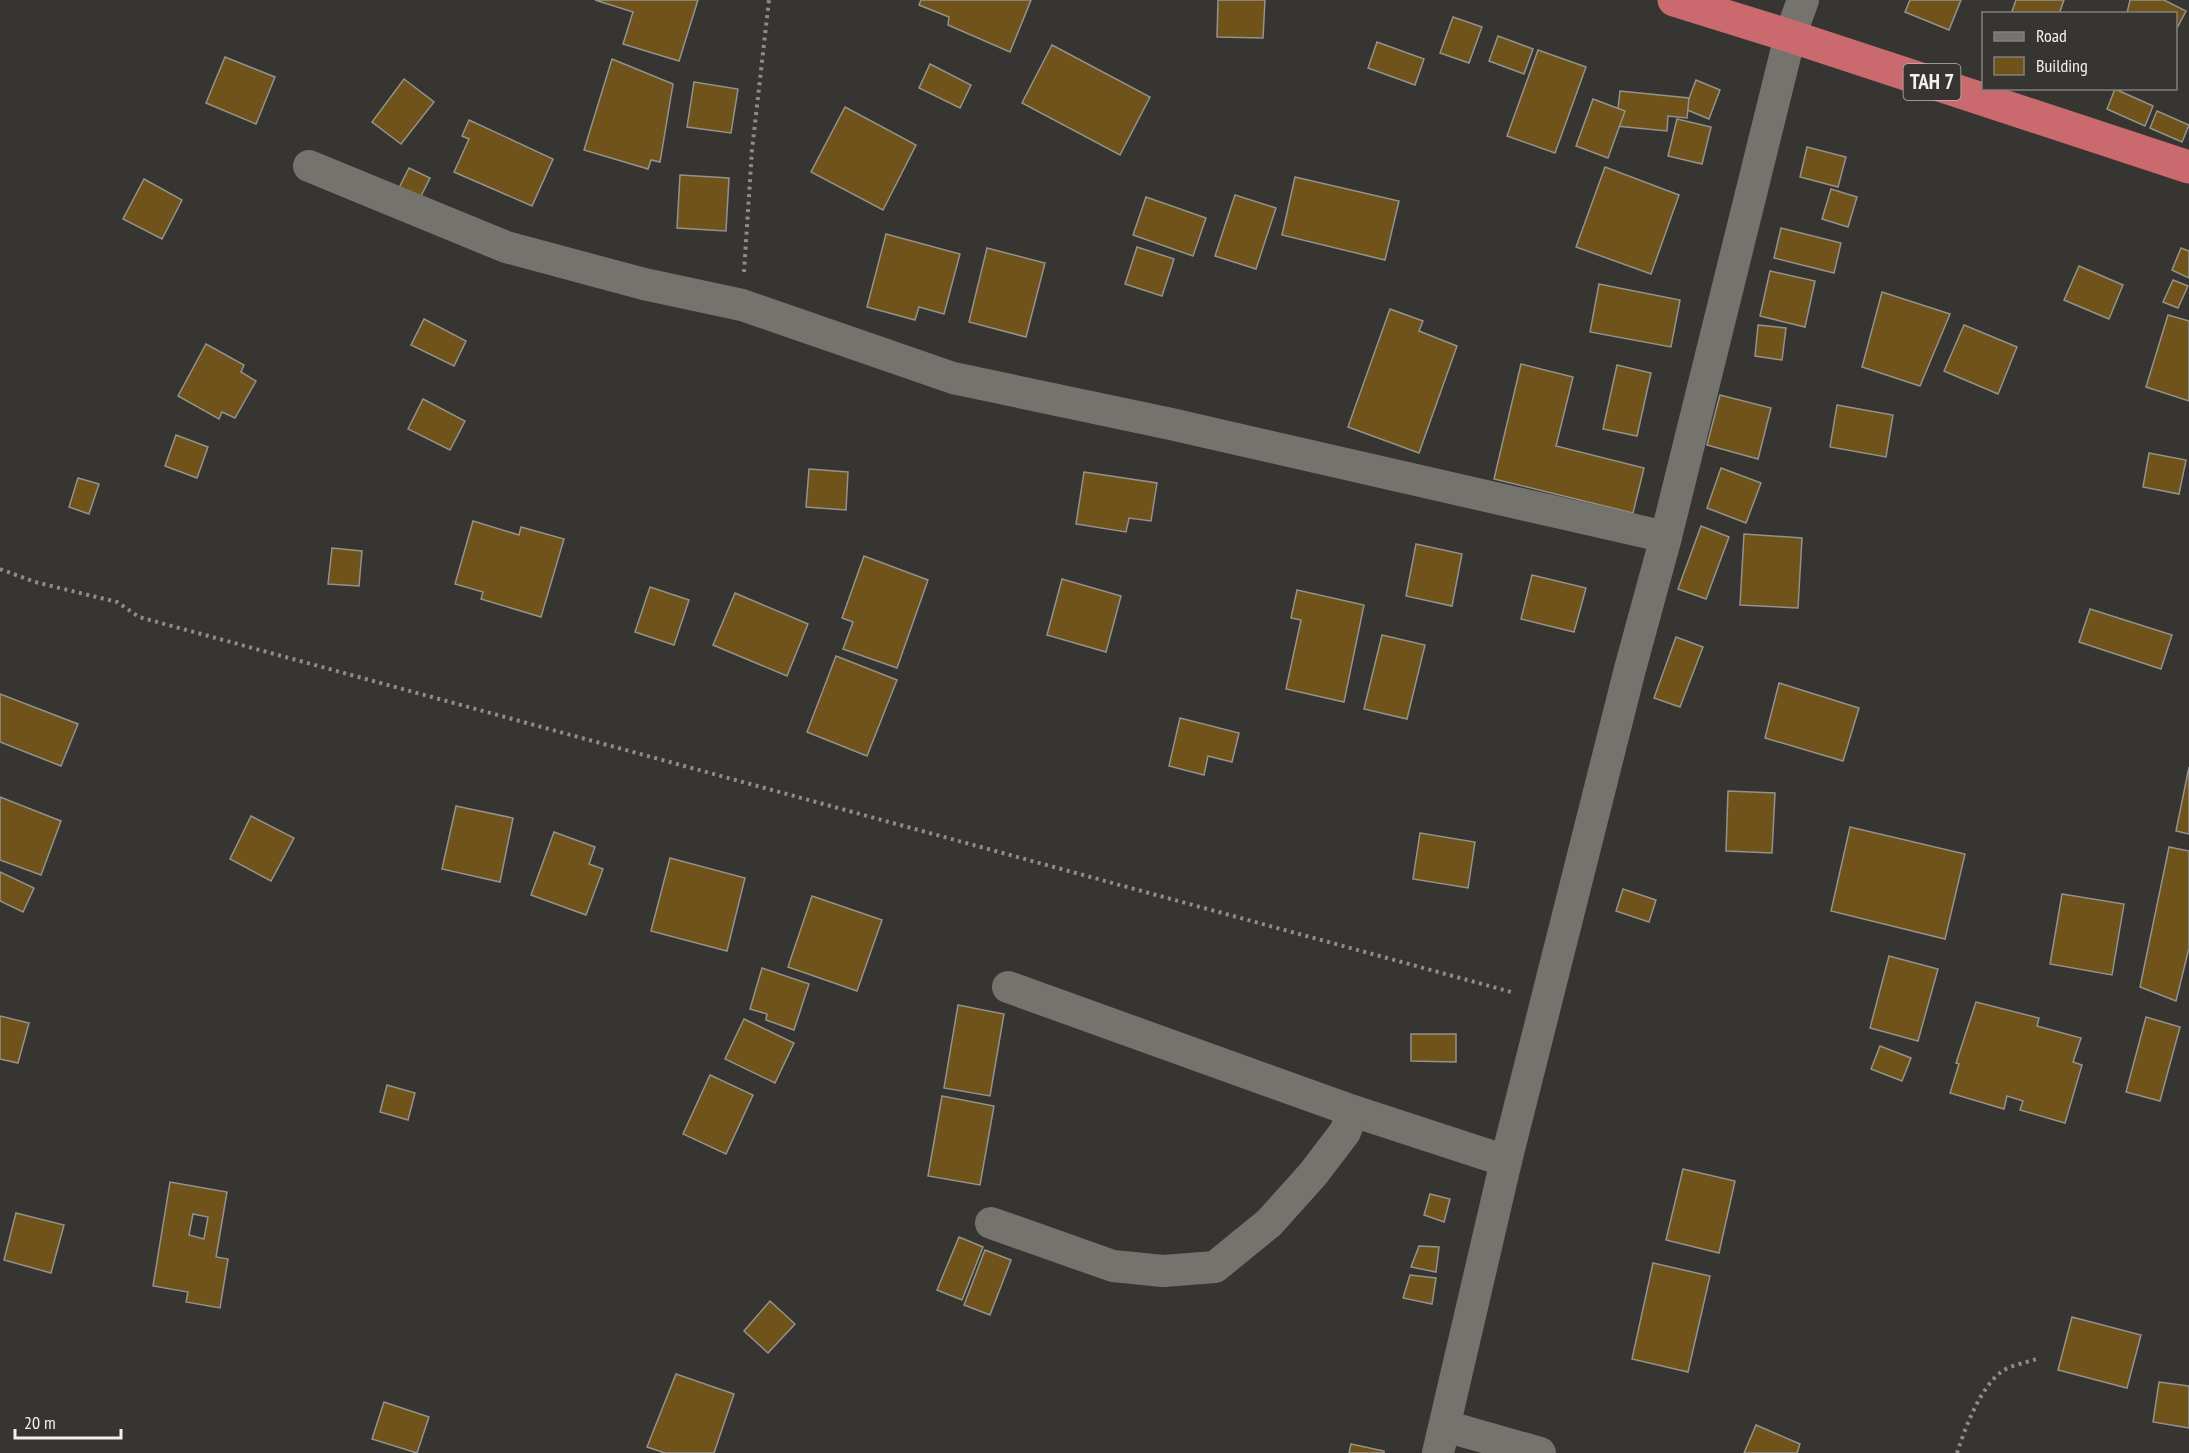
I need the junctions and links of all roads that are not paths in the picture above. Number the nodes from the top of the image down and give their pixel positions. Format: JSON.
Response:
{"nodes":[{"id":1,"x":1674,"y":0,"type":"edge"},
{"id":2,"x":1803,"y":0,"type":"edge"},
{"id":3,"x":1790,"y":36,"type":"junction"},
{"id":4,"x":309,"y":166,"type":"dead end"},
{"id":5,"x":2189,"y":167,"type":"edge"},
{"id":6,"x":1666,"y":537,"type":"junction"},
{"id":7,"x":1008,"y":987,"type":"dead end"},
{"id":8,"x":1353,"y":1111,"type":"junction"},
{"id":9,"x":1506,"y":1161,"type":"junction"},
{"id":10,"x":991,"y":1223,"type":"dead end"},
{"id":11,"x":1442,"y":1440,"type":"edge"},
{"id":12,"x":1540,"y":1453,"type":"edge"}],
"edges":[{"from":1,"to":3,"type":"highway","number":"TAH 7"},
{"from":2,"to":3,"type":"street"},
{"from":3,"to":5,"type":"highway","number":"TAH 7"},
{"from":3,"to":6,"type":"street"},
{"from":4,"to":6,"type":"street"},
{"from":6,"to":9,"type":"street"},
{"from":7,"to":8,"type":"street"},
{"from":8,"to":9,"type":"street"},
{"from":8,"to":10,"type":"street"},
{"from":9,"to":11,"type":"street"},
{"from":11,"to":12,"type":"street"}]}
